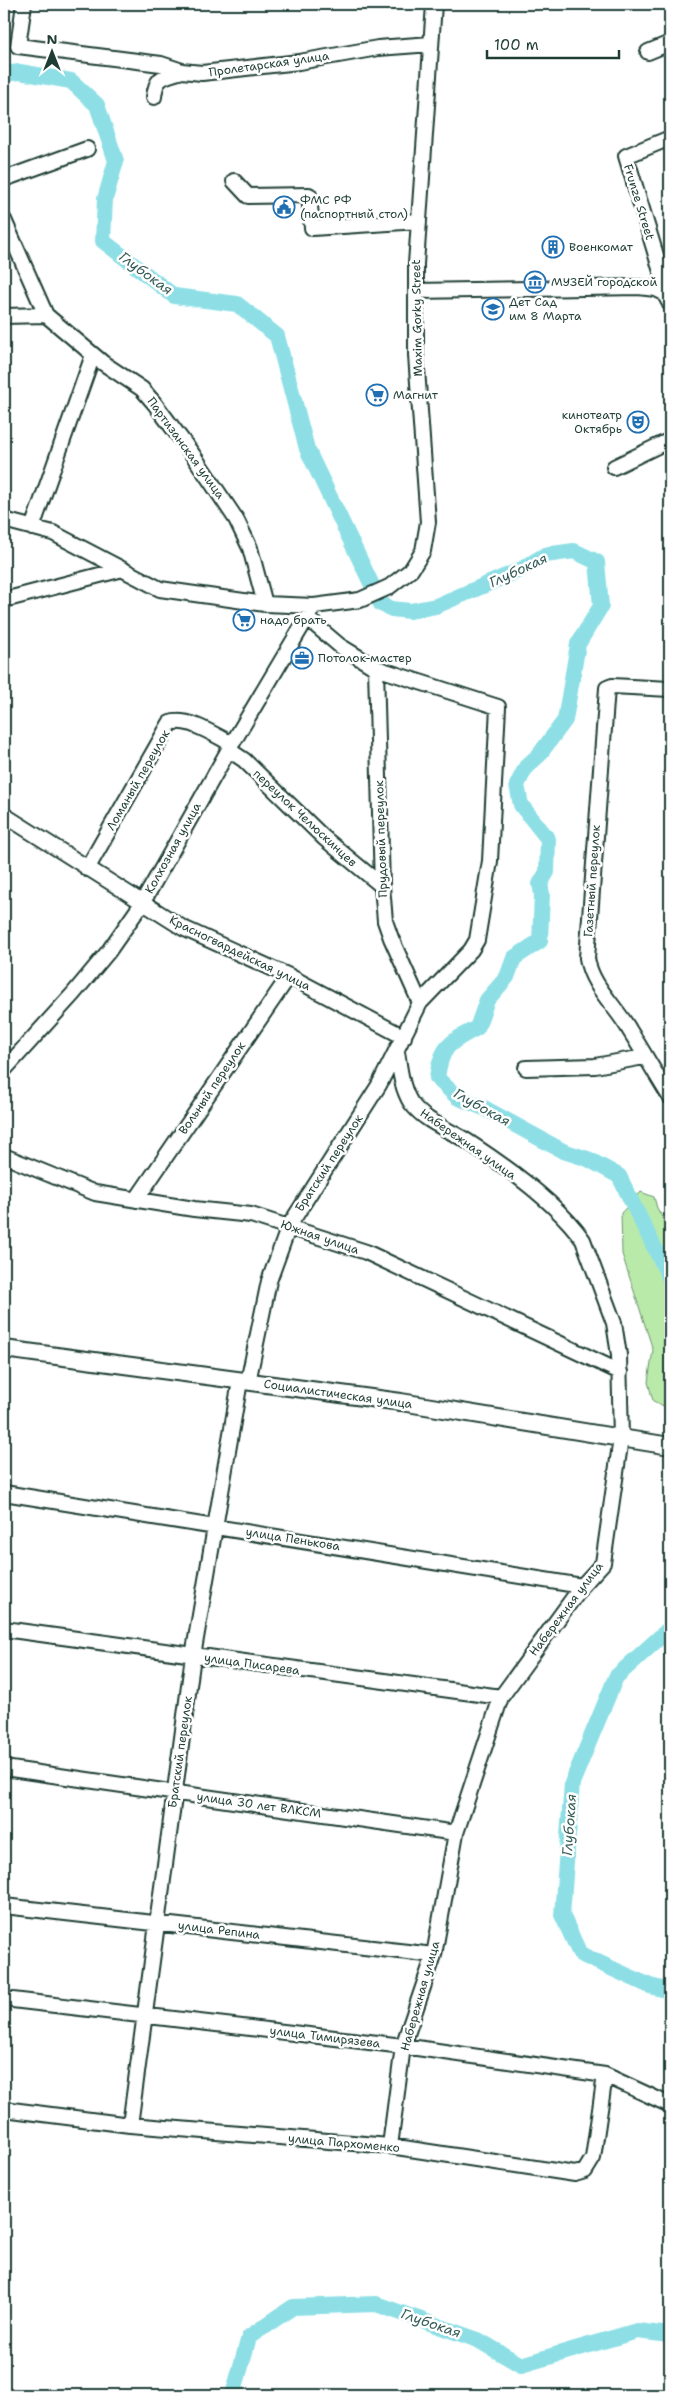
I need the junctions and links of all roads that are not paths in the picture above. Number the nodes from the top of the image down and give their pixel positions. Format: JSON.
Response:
{"nodes":[{"id":1,"x":24,"y":4,"type":"edge"},
{"id":2,"x":434,"y":4,"type":"edge"},
{"id":3,"x":670,"y":43,"type":"edge"},
{"id":4,"x":431,"y":44,"type":"junction"},
{"id":5,"x":648,"y":52,"type":"dead end"},
{"id":6,"x":182,"y":71,"type":"junction"},
{"id":7,"x":154,"y":97,"type":"dead end"},
{"id":8,"x":670,"y":138,"type":"edge"},
{"id":9,"x":87,"y":149,"type":"dead end"},
{"id":10,"x":4,"y":179,"type":"edge"},
{"id":11,"x":234,"y":181,"type":"dead end"},
{"id":12,"x":4,"y":220,"type":"edge"},
{"id":13,"x":419,"y":221,"type":"junction"},
{"id":14,"x":416,"y":291,"type":"junction"},
{"id":15,"x":667,"y":298,"type":"edge"},
{"id":16,"x":46,"y":315,"type":"junction"},
{"id":17,"x":4,"y":316,"type":"edge"},
{"id":18,"x":93,"y":355,"type":"junction"},
{"id":19,"x":670,"y":440,"type":"edge"},
{"id":20,"x":614,"y":467,"type":"dead end"},
{"id":21,"x":4,"y":520,"type":"edge"},
{"id":22,"x":32,"y":528,"type":"junction"},
{"id":23,"x":119,"y":570,"type":"junction"},
{"id":24,"x":4,"y":600,"type":"edge"},
{"id":25,"x":265,"y":604,"type":"junction"},
{"id":26,"x":310,"y":612,"type":"junction"},
{"id":27,"x":376,"y":668,"type":"junction"},
{"id":28,"x":670,"y":689,"type":"edge"},
{"id":29,"x":231,"y":747,"type":"junction"},
{"id":30,"x":4,"y":815,"type":"edge"},
{"id":31,"x":87,"y":869,"type":"junction"},
{"id":32,"x":382,"y":886,"type":"junction"},
{"id":33,"x":143,"y":902,"type":"junction"},
{"id":34,"x":289,"y":976,"type":"junction"},
{"id":35,"x":420,"y":1003,"type":"junction"},
{"id":36,"x":404,"y":1037,"type":"junction"},
{"id":37,"x":397,"y":1052,"type":"junction"},
{"id":38,"x":644,"y":1057,"type":"junction"},
{"id":39,"x":526,"y":1068,"type":"dead end"},
{"id":40,"x":4,"y":1070,"type":"edge"},
{"id":41,"x":670,"y":1097,"type":"edge"},
{"id":42,"x":4,"y":1156,"type":"edge"},
{"id":43,"x":136,"y":1200,"type":"junction"},
{"id":44,"x":289,"y":1226,"type":"junction"},
{"id":45,"x":4,"y":1349,"type":"edge"},
{"id":46,"x":620,"y":1372,"type":"junction"},
{"id":47,"x":244,"y":1381,"type":"junction"},
{"id":48,"x":621,"y":1438,"type":"junction"},
{"id":49,"x":670,"y":1446,"type":"edge"},
{"id":50,"x":4,"y":1493,"type":"edge"},
{"id":51,"x":215,"y":1527,"type":"junction"},
{"id":52,"x":582,"y":1586,"type":"junction"},
{"id":53,"x":4,"y":1629,"type":"edge"},
{"id":54,"x":192,"y":1656,"type":"junction"},
{"id":55,"x":501,"y":1697,"type":"junction"},
{"id":56,"x":4,"y":1768,"type":"edge"},
{"id":57,"x":174,"y":1792,"type":"junction"},
{"id":58,"x":456,"y":1833,"type":"junction"},
{"id":59,"x":4,"y":1906,"type":"edge"},
{"id":60,"x":157,"y":1923,"type":"junction"},
{"id":61,"x":434,"y":1955,"type":"junction"},
{"id":62,"x":4,"y":1999,"type":"edge"},
{"id":63,"x":145,"y":2016,"type":"junction"},
{"id":64,"x":404,"y":2046,"type":"junction"},
{"id":65,"x":605,"y":2075,"type":"junction"},
{"id":66,"x":670,"y":2105,"type":"edge"},
{"id":67,"x":4,"y":2109,"type":"edge"},
{"id":68,"x":130,"y":2124,"type":"junction"},
{"id":69,"x":390,"y":2146,"type":"junction"}],
"edges":[{"from":1,"to":6,"type":"street","name":"Пролетарская улица"},
{"from":2,"to":4,"type":"street","name":"Maxim Gorky Street"},
{"from":3,"to":5,"type":"street"},
{"from":4,"to":6,"type":"street","name":"Пролетарская улица"},
{"from":4,"to":13,"type":"street","name":"Maxim Gorky Street"},
{"from":6,"to":7,"type":"street"},
{"from":8,"to":15,"type":"street","name":"Frunze Street"},
{"from":9,"to":10,"type":"street"},
{"from":11,"to":13,"type":"street"},
{"from":12,"to":16,"type":"street"},
{"from":13,"to":14,"type":"street","name":"Maxim Gorky Street"},
{"from":14,"to":15,"type":"street"},
{"from":14,"to":26,"type":"street","name":"Maxim Gorky Street"},
{"from":16,"to":17,"type":"street"},
{"from":16,"to":18,"type":"street","name":"Партизанская улица"},
{"from":18,"to":22,"type":"street"},
{"from":18,"to":25,"type":"street","name":"Партизанская улица"},
{"from":19,"to":20,"type":"street"},
{"from":21,"to":22,"type":"street","name":"Maxim Gorky Street"},
{"from":22,"to":23,"type":"street","name":"Maxim Gorky Street"},
{"from":23,"to":24,"type":"street"},
{"from":23,"to":25,"type":"street","name":"Maxim Gorky Street"},
{"from":25,"to":26,"type":"street","name":"Maxim Gorky Street"},
{"from":26,"to":27,"type":"street"},
{"from":26,"to":29,"type":"street","name":"Колхозная улица"},
{"from":27,"to":32,"type":"street","name":"Прудовый переулок"},
{"from":27,"to":35,"type":"street"},
{"from":28,"to":38,"type":"street","name":"Газетный переулок"},
{"from":29,"to":31,"type":"street","name":"Ломаный переулок"},
{"from":29,"to":32,"type":"street","name":"переулок Челюскинцев"},
{"from":29,"to":33,"type":"street","name":"Колхозная улица"},
{"from":30,"to":31,"type":"street","name":"Красногвардейская улица"},
{"from":31,"to":33,"type":"street","name":"Красногвардейская улица"},
{"from":32,"to":35,"type":"street","name":"Прудовый переулок"},
{"from":33,"to":34,"type":"street","name":"Красногвардейская улица"},
{"from":33,"to":40,"type":"street","name":"Колхозная улица"},
{"from":34,"to":36,"type":"street","name":"Красногвардейская улица"},
{"from":34,"to":43,"type":"street","name":"Вольный переулок"},
{"from":35,"to":36,"type":"street"},
{"from":36,"to":37,"type":"street","name":"Братский переулок"},
{"from":37,"to":44,"type":"street","name":"Братский переулок"},
{"from":37,"to":46,"type":"street","name":"Набережная улица"},
{"from":38,"to":39,"type":"street"},
{"from":38,"to":41,"type":"street","name":"Газетный переулок"},
{"from":42,"to":43,"type":"street","name":"Южная улица"},
{"from":43,"to":44,"type":"street","name":"Южная улица"},
{"from":44,"to":46,"type":"street","name":"Южная улица"},
{"from":44,"to":47,"type":"street","name":"Братский переулок"},
{"from":45,"to":47,"type":"main road","name":"Социалистическая улица"},
{"from":46,"to":48,"type":"street","name":"Набережная улица"},
{"from":47,"to":48,"type":"main road","name":"Социалистическая улица"},
{"from":47,"to":51,"type":"street","name":"Братский переулок"},
{"from":48,"to":49,"type":"main road","name":"Социалистическая улица"},
{"from":48,"to":52,"type":"street","name":"Набережная улица"},
{"from":50,"to":51,"type":"street","name":"улица Пенькова"},
{"from":51,"to":52,"type":"street","name":"улица Пенькова"},
{"from":51,"to":54,"type":"street","name":"Братский переулок"},
{"from":52,"to":55,"type":"street","name":"Набережная улица"},
{"from":53,"to":54,"type":"street","name":"улица Писарева"},
{"from":54,"to":55,"type":"street","name":"улица Писарева"},
{"from":54,"to":57,"type":"street","name":"Братский переулок"},
{"from":55,"to":58,"type":"street","name":"Набережная улица"},
{"from":56,"to":57,"type":"street","name":"улица 30 лет ВЛКСМ"},
{"from":57,"to":58,"type":"street","name":"улица 30 лет ВЛКСМ"},
{"from":57,"to":60,"type":"street","name":"Братский переулок"},
{"from":58,"to":61,"type":"street","name":"Набережная улица"},
{"from":59,"to":60,"type":"street","name":"улица Репина"},
{"from":60,"to":61,"type":"street","name":"улица Репина"},
{"from":60,"to":63,"type":"street","name":"Братский переулок"},
{"from":61,"to":64,"type":"street","name":"Набережная улица"},
{"from":62,"to":63,"type":"street","name":"улица Тимирязева"},
{"from":63,"to":64,"type":"street","name":"улица Тимирязева"},
{"from":63,"to":68,"type":"street","name":"Братский переулок"},
{"from":64,"to":65,"type":"street","name":"улица Тимирязева"},
{"from":64,"to":69,"type":"street","name":"Набережная улица"},
{"from":65,"to":66,"type":"street","name":"улица Тимирязева"},
{"from":65,"to":69,"type":"street","name":"улица Пархоменко"},
{"from":67,"to":68,"type":"street","name":"улица Пархоменко"},
{"from":68,"to":69,"type":"street","name":"улица Пархоменко"}]}
